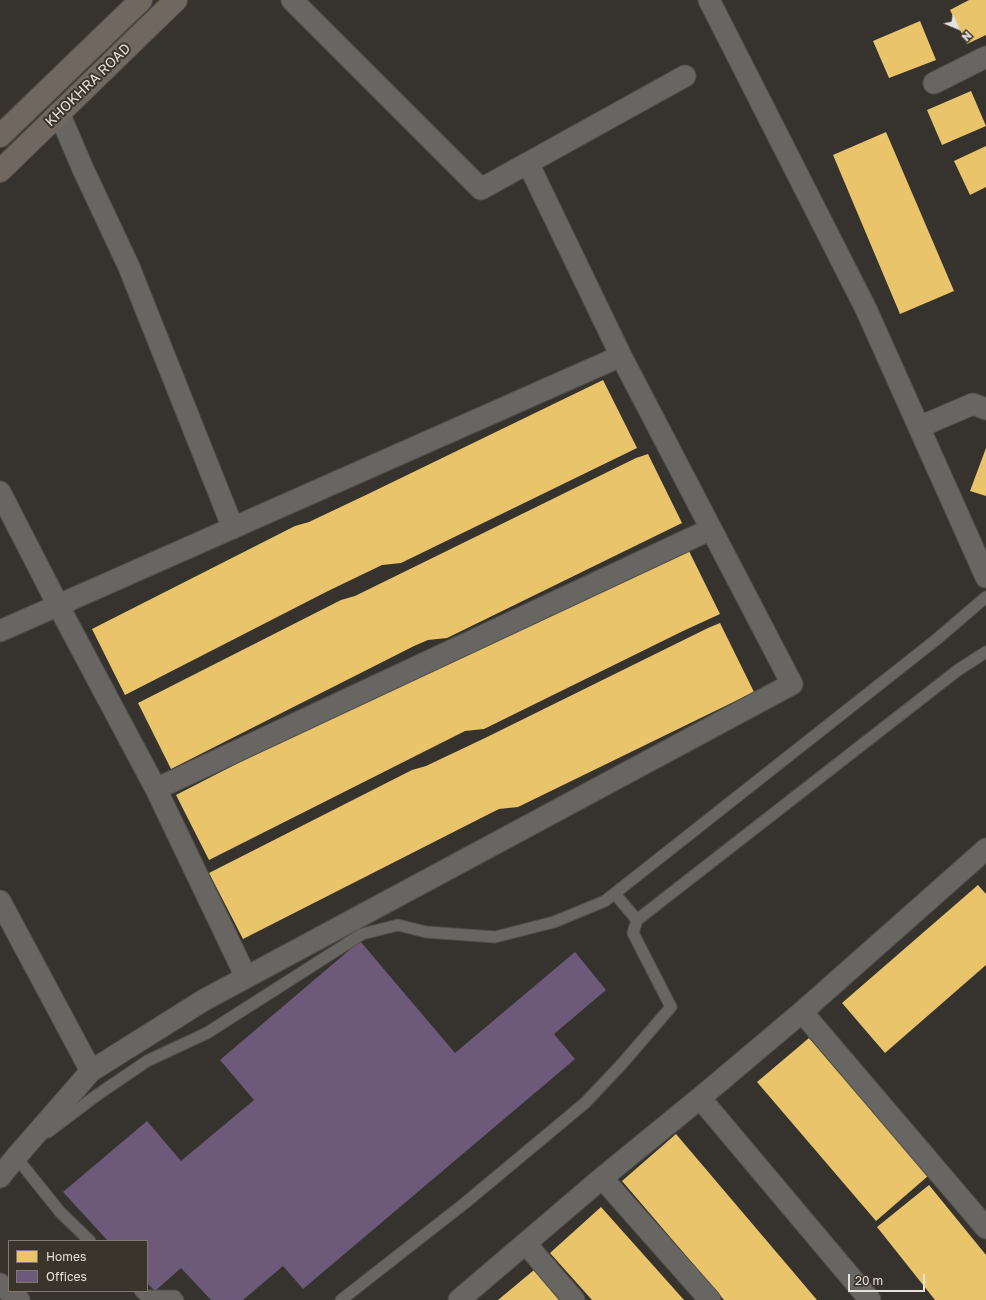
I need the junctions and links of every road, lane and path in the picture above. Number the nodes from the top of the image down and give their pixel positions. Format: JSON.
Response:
{"nodes":[{"id":1,"x":141,"y":0,"type":"edge"},
{"id":2,"x":176,"y":0,"type":"edge"},
{"id":3,"x":292,"y":0,"type":"edge"},
{"id":4,"x":709,"y":0,"type":"edge"},
{"id":5,"x":986,"y":57,"type":"edge"},
{"id":6,"x":685,"y":76,"type":"dead end"},
{"id":7,"x":934,"y":83,"type":"dead end"},
{"id":8,"x":59,"y":114,"type":"junction"},
{"id":9,"x":1,"y":135,"type":"edge"},
{"id":10,"x":528,"y":163,"type":"junction"},
{"id":11,"x":0,"y":171,"type":"edge"},
{"id":12,"x":621,"y":356,"type":"junction"},
{"id":13,"x":986,"y":408,"type":"edge"},
{"id":14,"x":919,"y":427,"type":"junction"},
{"id":15,"x":0,"y":492,"type":"edge"},
{"id":16,"x":233,"y":528,"type":"junction"},
{"id":17,"x":711,"y":529,"type":"junction"},
{"id":18,"x":986,"y":578,"type":"edge"},
{"id":19,"x":986,"y":597,"type":"edge"},
{"id":20,"x":58,"y":605,"type":"junction"},
{"id":21,"x":0,"y":631,"type":"edge"},
{"id":22,"x":986,"y":652,"type":"edge"},
{"id":23,"x":156,"y":789,"type":"junction"},
{"id":24,"x":986,"y":849,"type":"edge"},
{"id":25,"x":615,"y":894,"type":"junction"},
{"id":26,"x":0,"y":901,"type":"edge"},
{"id":27,"x":637,"y":920,"type":"junction"},
{"id":28,"x":246,"y":977,"type":"junction"},
{"id":29,"x":802,"y":1012,"type":"junction"},
{"id":30,"x":91,"y":1071,"type":"junction"},
{"id":31,"x":700,"y":1098,"type":"junction"},
{"id":32,"x":16,"y":1157,"type":"junction"},
{"id":33,"x":0,"y":1177,"type":"edge"},
{"id":34,"x":602,"y":1178,"type":"junction"},
{"id":35,"x":986,"y":1228,"type":"edge"},
{"id":36,"x":89,"y":1240,"type":"edge"},
{"id":37,"x":526,"y":1244,"type":"junction"},
{"id":38,"x":0,"y":1284,"type":"edge"},
{"id":39,"x":8,"y":1290,"type":"edge"},
{"id":40,"x":10,"y":1292,"type":"edge"},
{"id":41,"x":141,"y":1292,"type":"edge"},
{"id":42,"x":20,"y":1300,"type":"edge"},
{"id":43,"x":178,"y":1300,"type":"edge"},
{"id":44,"x":341,"y":1300,"type":"edge"},
{"id":45,"x":459,"y":1300,"type":"edge"},
{"id":46,"x":574,"y":1300,"type":"edge"},
{"id":47,"x":710,"y":1300,"type":"edge"},
{"id":48,"x":870,"y":1300,"type":"edge"}],
"edges":[{"from":1,"to":9,"type":"main road","name":"KHOKHRA ROAD"},
{"from":2,"to":8,"type":"main road","name":"KHOKHRA ROAD"},
{"from":3,"to":10,"type":"street"},
{"from":4,"to":14,"type":"street"},
{"from":5,"to":7,"type":"street"},
{"from":6,"to":10,"type":"street"},
{"from":8,"to":11,"type":"main road","name":"KHOKHRA ROAD"},
{"from":8,"to":16,"type":"street"},
{"from":10,"to":12,"type":"street"},
{"from":12,"to":16,"type":"street"},
{"from":12,"to":17,"type":"street"},
{"from":13,"to":14,"type":"street"},
{"from":14,"to":18,"type":"street"},
{"from":15,"to":20,"type":"street"},
{"from":16,"to":20,"type":"street"},
{"from":17,"to":23,"type":"street"},
{"from":17,"to":28,"type":"street"},
{"from":19,"to":25,"type":"lane"},
{"from":20,"to":21,"type":"street"},
{"from":20,"to":23,"type":"street"},
{"from":22,"to":27,"type":"lane"},
{"from":23,"to":28,"type":"street"},
{"from":24,"to":29,"type":"street"},
{"from":25,"to":27,"type":"lane"},
{"from":25,"to":32,"type":"lane"},
{"from":26,"to":30,"type":"street"},
{"from":27,"to":44,"type":"lane"},
{"from":28,"to":30,"type":"street"},
{"from":29,"to":31,"type":"street"},
{"from":29,"to":35,"type":"street"},
{"from":30,"to":32,"type":"street"},
{"from":31,"to":34,"type":"street"},
{"from":31,"to":48,"type":"street"},
{"from":32,"to":33,"type":"street"},
{"from":32,"to":36,"type":"lane"},
{"from":34,"to":37,"type":"street"},
{"from":34,"to":47,"type":"street"},
{"from":37,"to":45,"type":"street"},
{"from":37,"to":46,"type":"street"},
{"from":38,"to":39,"type":"street"},
{"from":40,"to":42,"type":"street"},
{"from":41,"to":43,"type":"lane"}]}
